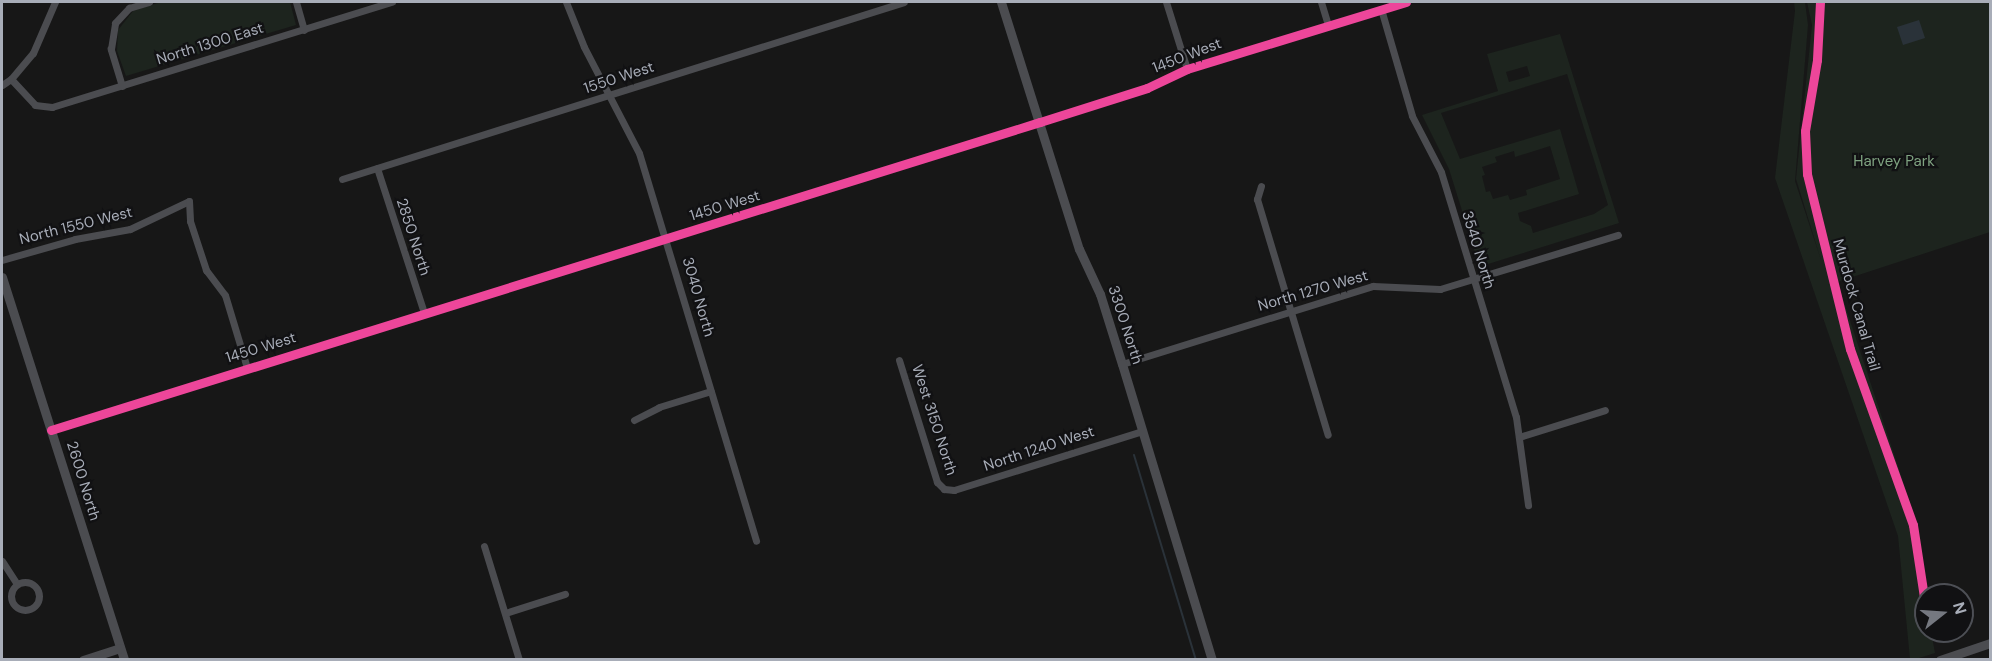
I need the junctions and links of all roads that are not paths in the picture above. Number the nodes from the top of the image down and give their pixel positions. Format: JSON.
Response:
{"nodes":[{"id":1,"x":55,"y":2,"type":"edge"},
{"id":2,"x":148,"y":2,"type":"edge"},
{"id":3,"x":296,"y":2,"type":"edge"},
{"id":4,"x":392,"y":2,"type":"edge"},
{"id":5,"x":566,"y":2,"type":"edge"},
{"id":6,"x":904,"y":2,"type":"edge"},
{"id":7,"x":1001,"y":2,"type":"edge"},
{"id":8,"x":1166,"y":2,"type":"edge"},
{"id":9,"x":1321,"y":2,"type":"edge"},
{"id":10,"x":1406,"y":2,"type":"edge"},
{"id":11,"x":1381,"y":9,"type":"junction"},
{"id":12,"x":1328,"y":25,"type":"junction"},
{"id":13,"x":304,"y":30,"type":"junction"},
{"id":14,"x":1187,"y":69,"type":"junction"},
{"id":15,"x":11,"y":79,"type":"junction"},
{"id":16,"x":2,"y":85,"type":"edge"},
{"id":17,"x":122,"y":86,"type":"junction"},
{"id":18,"x":609,"y":96,"type":"junction"},
{"id":19,"x":1040,"y":122,"type":"junction"},
{"id":20,"x":376,"y":168,"type":"junction"},
{"id":21,"x":342,"y":179,"type":"dead end"},
{"id":22,"x":1261,"y":186,"type":"dead end"},
{"id":23,"x":1618,"y":235,"type":"dead end"},
{"id":24,"x":667,"y":240,"type":"junction"},
{"id":25,"x":2,"y":260,"type":"edge"},
{"id":26,"x":2,"y":278,"type":"edge"},
{"id":27,"x":1473,"y":278,"type":"junction"},
{"id":28,"x":1292,"y":310,"type":"junction"},
{"id":29,"x":424,"y":313,"type":"junction"},
{"id":30,"x":899,"y":360,"type":"dead end"},
{"id":31,"x":1122,"y":363,"type":"junction"},
{"id":32,"x":247,"y":368,"type":"junction"},
{"id":33,"x":711,"y":391,"type":"junction"},
{"id":34,"x":1605,"y":410,"type":"dead end"},
{"id":35,"x":634,"y":420,"type":"dead end"},
{"id":36,"x":51,"y":430,"type":"junction"},
{"id":37,"x":1142,"y":430,"type":"junction"},
{"id":38,"x":1328,"y":435,"type":"dead end"},
{"id":39,"x":1519,"y":437,"type":"junction"},
{"id":40,"x":944,"y":489,"type":"joint"},
{"id":41,"x":1528,"y":505,"type":"dead end"},
{"id":42,"x":756,"y":541,"type":"dead end"},
{"id":43,"x":484,"y":546,"type":"dead end"},
{"id":44,"x":2,"y":561,"type":"edge"},
{"id":45,"x":17,"y":584,"type":"junction"},
{"id":46,"x":565,"y":594,"type":"dead end"},
{"id":47,"x":505,"y":613,"type":"junction"},
{"id":48,"x":1990,"y":643,"type":"edge"},
{"id":49,"x":120,"y":648,"type":"junction"},
{"id":50,"x":82,"y":660,"type":"edge"},
{"id":51,"x":123,"y":660,"type":"edge"},
{"id":52,"x":519,"y":660,"type":"edge"},
{"id":53,"x":1212,"y":660,"type":"edge"},
{"id":54,"x":1940,"y":660,"type":"edge"}],
"edges":[{"from":1,"to":15,"type":"street"},
{"from":2,"to":17,"type":"street"},
{"from":3,"to":13,"type":"street"},
{"from":4,"to":13,"type":"street","name":"North 1300 East"},
{"from":5,"to":18,"type":"street","name":"3040 North"},
{"from":6,"to":18,"type":"street","name":"1550 West"},
{"from":7,"to":19,"type":"street","name":"3300 North"},
{"from":8,"to":14,"type":"street"},
{"from":9,"to":12,"type":"street"},
{"from":10,"to":11,"type":"street","name":"1450 West"},
{"from":11,"to":12,"type":"street","name":"1450 West"},
{"from":11,"to":27,"type":"street","name":"3540 North"},
{"from":12,"to":14,"type":"street","name":"1450 West"},
{"from":13,"to":17,"type":"street","name":"North 1300 East"},
{"from":14,"to":19,"type":"street","name":"1450 West"},
{"from":15,"to":16,"type":"street"},
{"from":15,"to":17,"type":"street","name":"North 1300 East"},
{"from":18,"to":20,"type":"street","name":"1550 West"},
{"from":18,"to":24,"type":"street","name":"3040 North"},
{"from":19,"to":24,"type":"street","name":"1450 West"},
{"from":19,"to":31,"type":"street","name":"3300 North"},
{"from":20,"to":21,"type":"street","name":"1550 West"},
{"from":20,"to":29,"type":"street","name":"2850 North"},
{"from":22,"to":28,"type":"street"},
{"from":23,"to":27,"type":"street","name":"North 1270 West"},
{"from":24,"to":29,"type":"street","name":"1450 West"},
{"from":24,"to":33,"type":"street","name":"3040 North"},
{"from":25,"to":32,"type":"street","name":"North 1550 West"},
{"from":26,"to":36,"type":"street","name":"2600 North"},
{"from":27,"to":28,"type":"street","name":"North 1270 West"},
{"from":27,"to":39,"type":"street","name":"3540 North"},
{"from":28,"to":31,"type":"street","name":"North 1270 West"},
{"from":28,"to":38,"type":"street"},
{"from":29,"to":32,"type":"street","name":"1450 West"},
{"from":30,"to":40,"type":"street","name":"West 3150 North"},
{"from":31,"to":37,"type":"street","name":"3300 North"},
{"from":32,"to":36,"type":"street","name":"1450 West"},
{"from":33,"to":35,"type":"street"},
{"from":33,"to":42,"type":"street","name":"3040 North"},
{"from":34,"to":39,"type":"street"},
{"from":36,"to":49,"type":"street","name":"2600 North"},
{"from":37,"to":40,"type":"street","name":"North 1240 West"},
{"from":37,"to":53,"type":"street","name":"3300 North"},
{"from":39,"to":41,"type":"street","name":"3540 North"},
{"from":43,"to":47,"type":"street"},
{"from":44,"to":45,"type":"street"},
{"from":45,"to":45,"type":"street"},
{"from":46,"to":47,"type":"street"},
{"from":47,"to":52,"type":"street"},
{"from":48,"to":54,"type":"street"},
{"from":49,"to":50,"type":"street"},
{"from":49,"to":51,"type":"street","name":"2600 North"}]}
